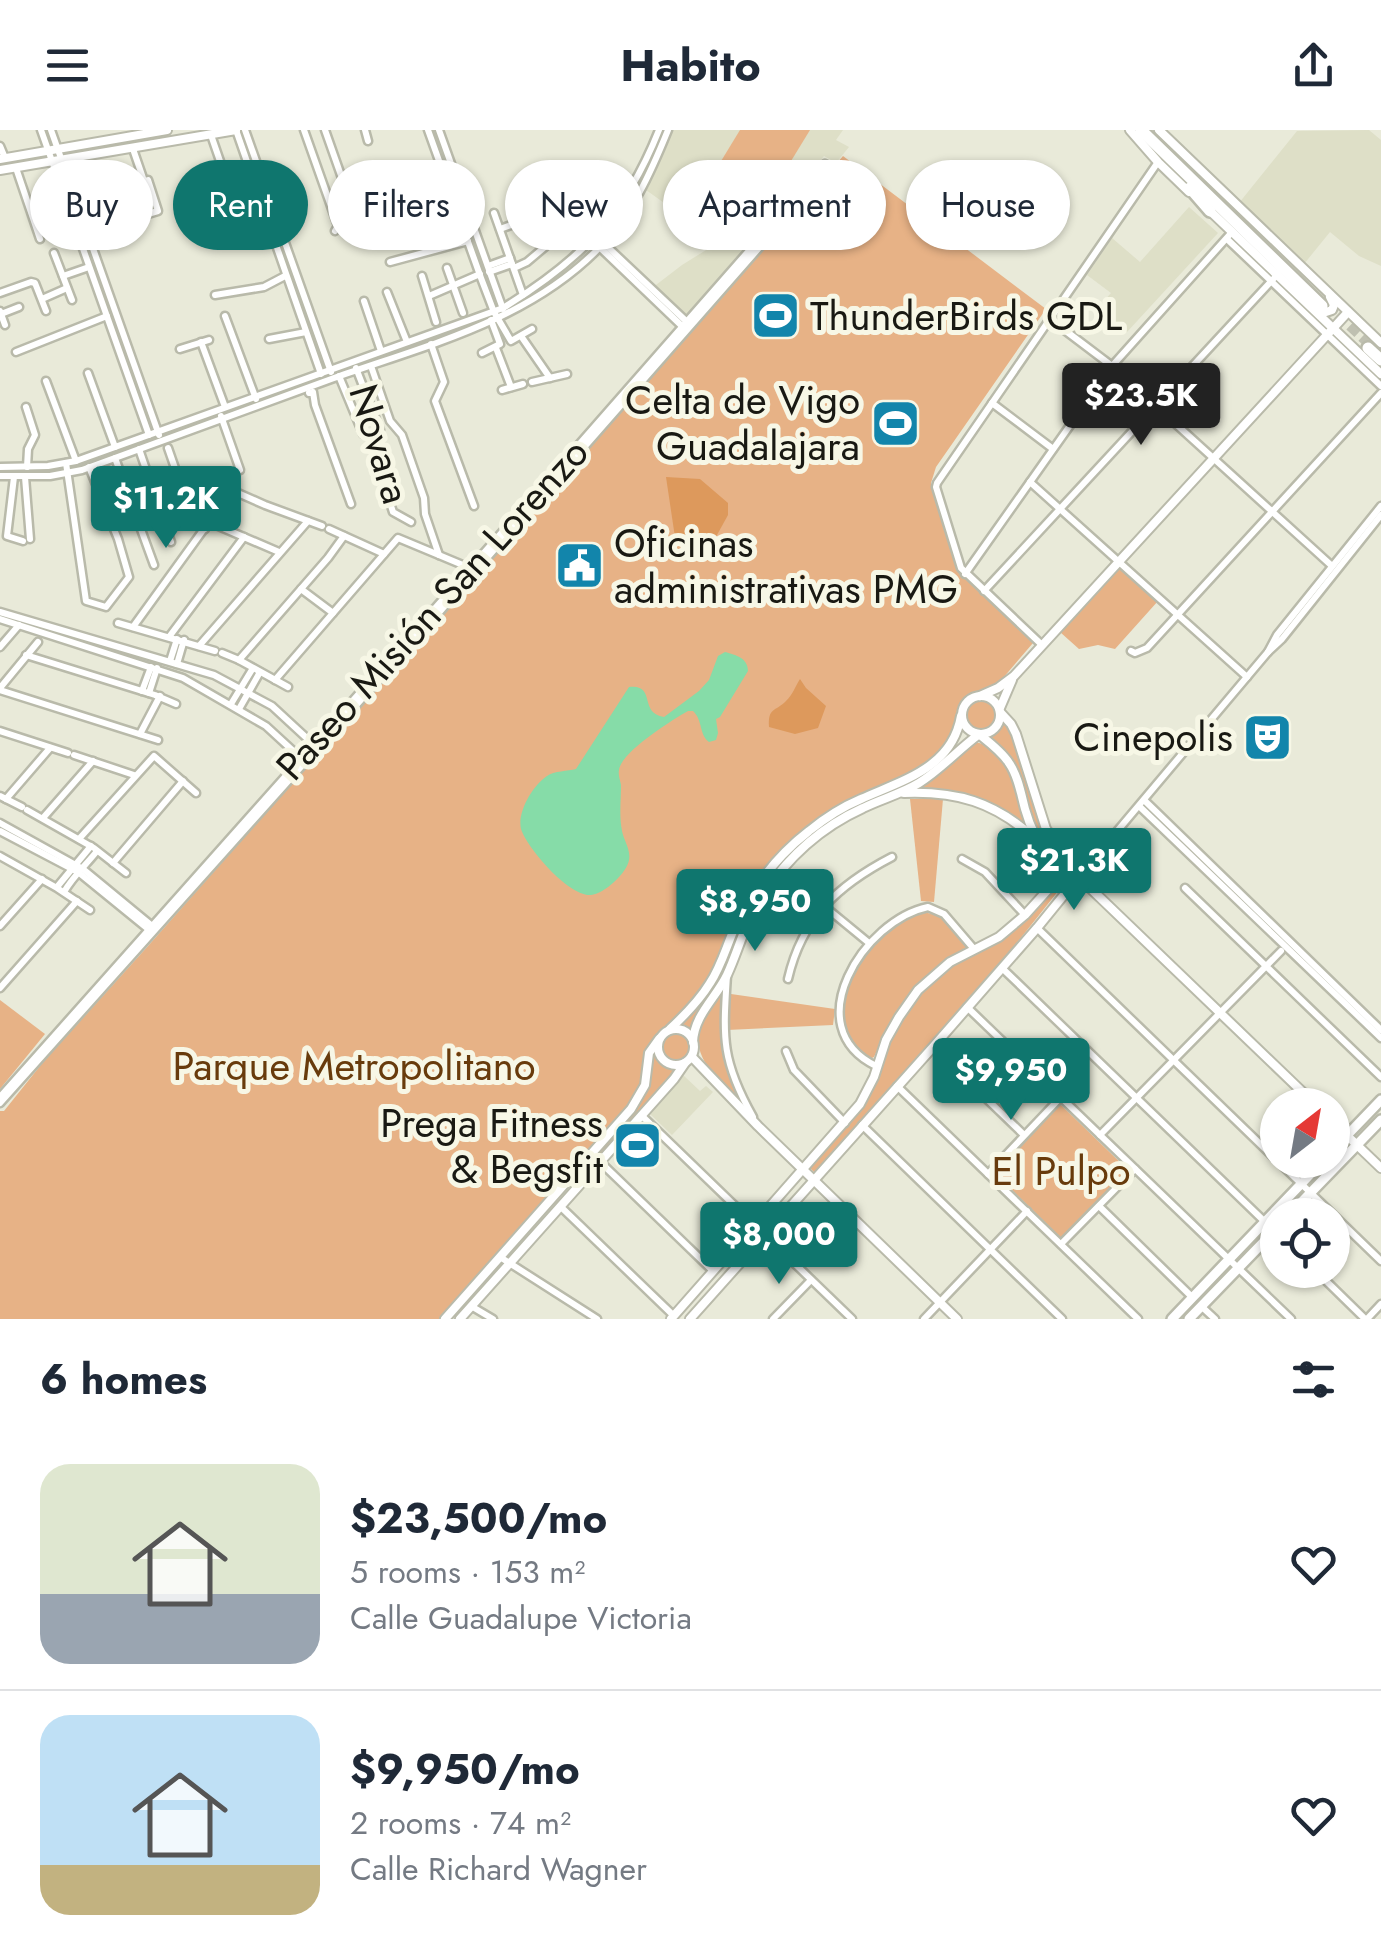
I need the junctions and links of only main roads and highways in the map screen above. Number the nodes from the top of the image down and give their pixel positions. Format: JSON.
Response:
{"nodes":[{"id":1,"x":1154,"y":133,"type":"edge"},
{"id":2,"x":1162,"y":159,"type":"junction"},
{"id":3,"x":1210,"y":211,"type":"road end"},
{"id":4,"x":1381,"y":1100,"type":"edge"},
{"id":5,"x":1381,"y":1120,"type":"edge"},
{"id":6,"x":1350,"y":1133,"type":"edge"},
{"id":7,"x":1307,"y":1178,"type":"edge"},
{"id":8,"x":1305,"y":1198,"type":"edge"},
{"id":9,"x":1260,"y":1247,"type":"edge"},
{"id":10,"x":1172,"y":1319,"type":"edge"},
{"id":11,"x":1189,"y":1319,"type":"edge"}],
"edges":[{"from":1,"to":2,"type":"highway"},
{"from":1,"to":2,"type":"highway"},
{"from":2,"to":3,"type":"highway"},
{"from":4,"to":6,"type":"main road"},
{"from":5,"to":8,"type":"main road"},
{"from":7,"to":10,"type":"main road"},
{"from":9,"to":11,"type":"main road"}]}
